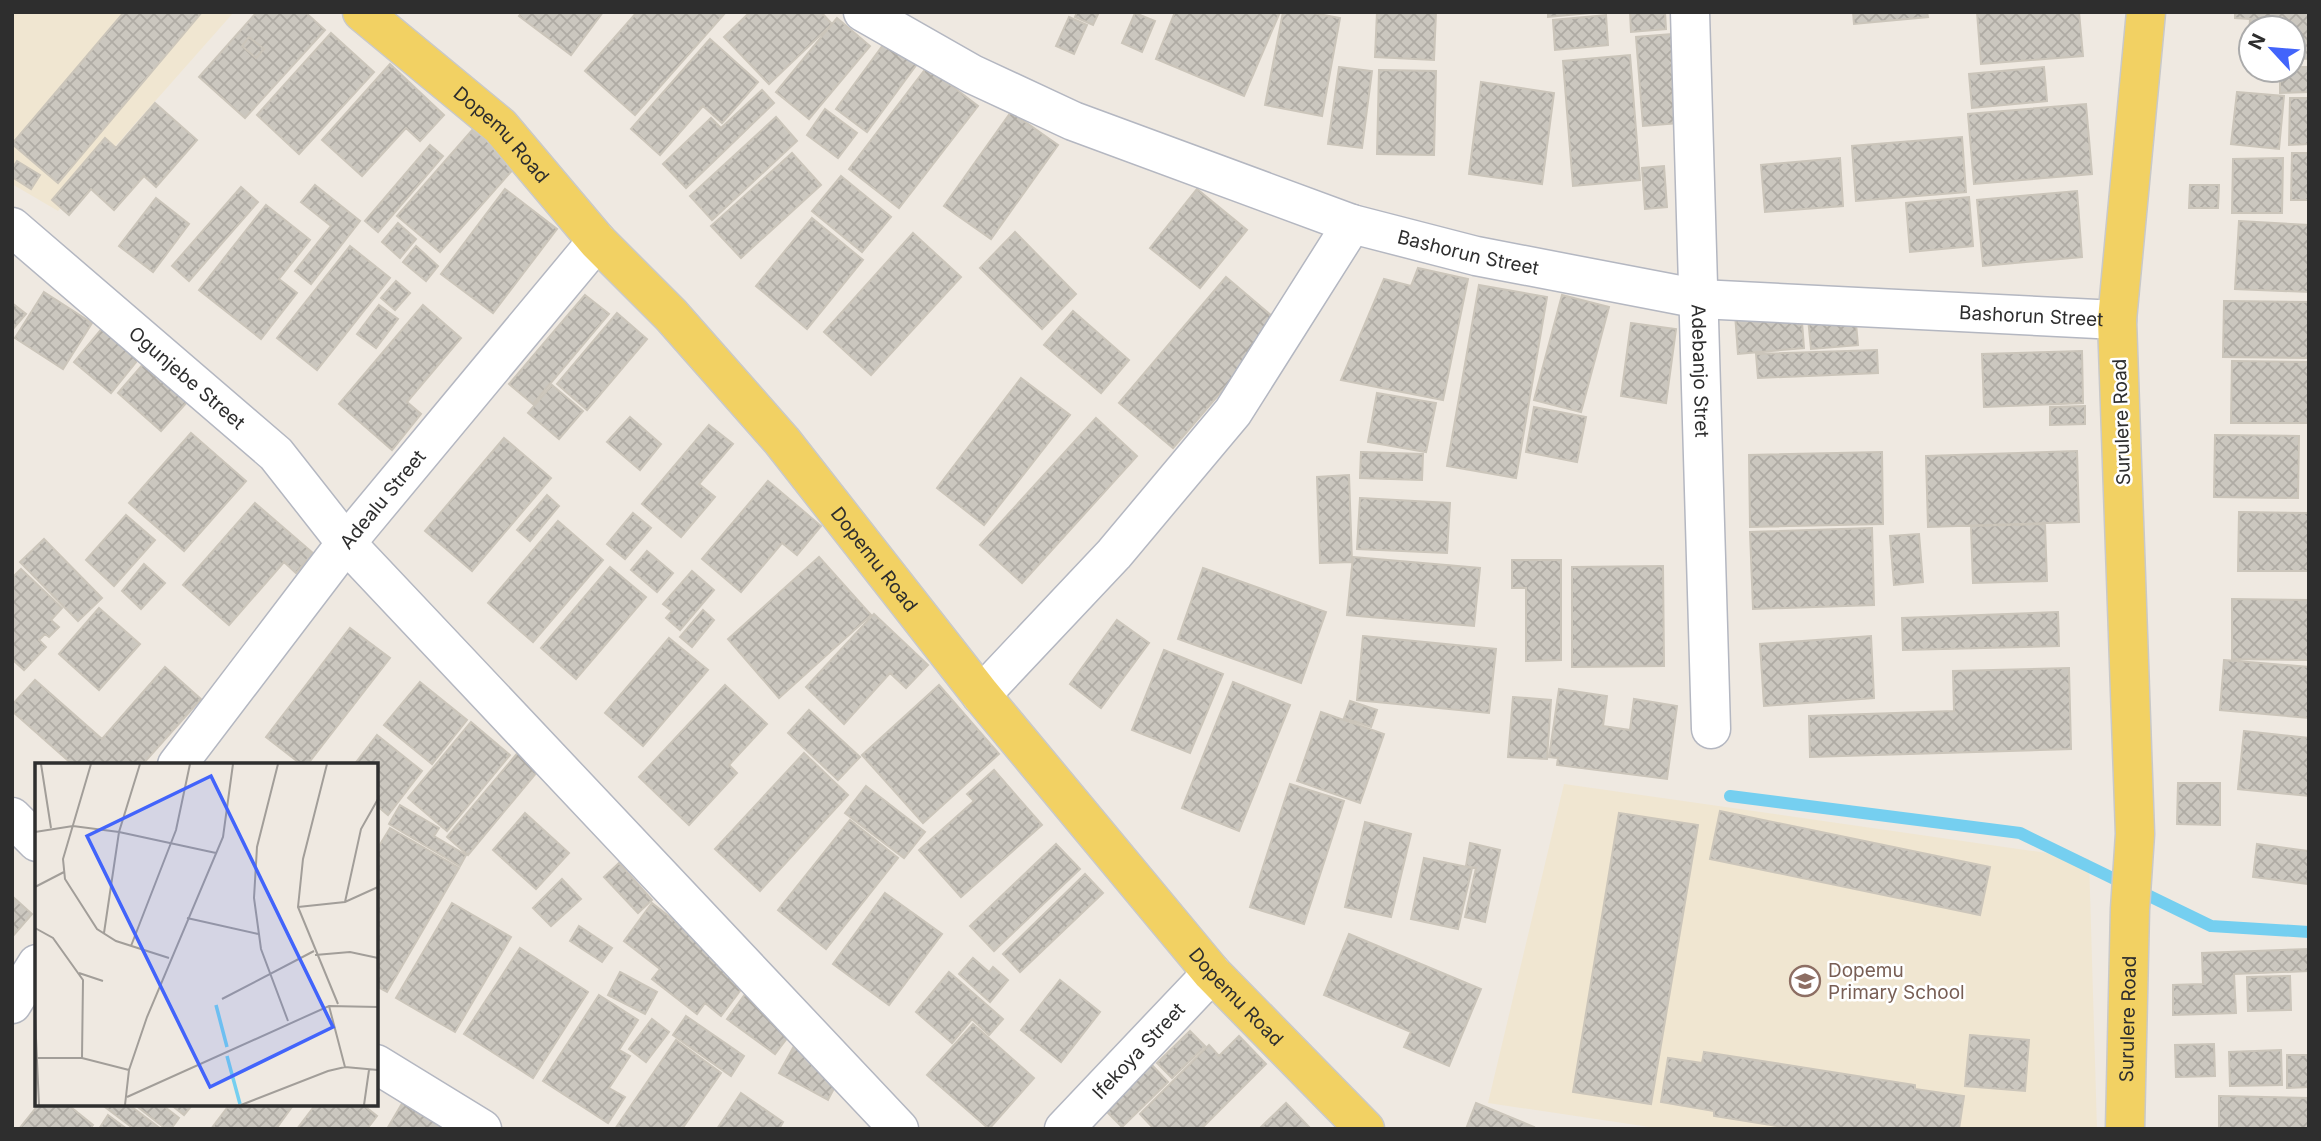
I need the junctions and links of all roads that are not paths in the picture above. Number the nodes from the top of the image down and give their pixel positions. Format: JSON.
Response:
{"nodes":[{"id":1,"x":362,"y":12,"type":"edge"},
{"id":2,"x":863,"y":12,"type":"edge"},
{"id":3,"x":1690,"y":12,"type":"edge"},
{"id":4,"x":2146,"y":12,"type":"edge"},
{"id":5,"x":1352,"y":224,"type":"junction"},
{"id":6,"x":12,"y":227,"type":"edge"},
{"id":7,"x":597,"y":241,"type":"junction"},
{"id":8,"x":1700,"y":299,"type":"junction"},
{"id":9,"x":2118,"y":320,"type":"junction"},
{"id":10,"x":346,"y":543,"type":"junction"},
{"id":11,"x":981,"y":695,"type":"junction"},
{"id":12,"x":1711,"y":729,"type":"dead end"},
{"id":13,"x":179,"y":763,"type":"edge"},
{"id":14,"x":12,"y":817,"type":"edge"},
{"id":15,"x":35,"y":840,"type":"edge"},
{"id":16,"x":35,"y":967,"type":"edge"},
{"id":17,"x":1212,"y":973,"type":"junction"},
{"id":18,"x":12,"y":1004,"type":"edge"},
{"id":19,"x":378,"y":1065,"type":"edge"},
{"id":20,"x":482,"y":1129,"type":"edge"},
{"id":21,"x":899,"y":1129,"type":"edge"},
{"id":22,"x":1064,"y":1129,"type":"edge"},
{"id":23,"x":1365,"y":1129,"type":"edge"},
{"id":24,"x":2125,"y":1129,"type":"edge"}],
"edges":[{"from":1,"to":7,"type":"main road","name":"Dopemu Road"},
{"from":2,"to":5,"type":"street","name":"Bashorun Street"},
{"from":3,"to":8,"type":"street","name":"Adebanjo Stret"},
{"from":4,"to":9,"type":"main road","name":"Surulere Road"},
{"from":5,"to":8,"type":"street","name":"Bashorun Street"},
{"from":5,"to":11,"type":"street"},
{"from":6,"to":10,"type":"street","name":"Ogunjebe Street"},
{"from":7,"to":10,"type":"street","name":"Adealu Street"},
{"from":7,"to":11,"type":"main road","name":"Dopemu Road"},
{"from":8,"to":9,"type":"street","name":"Bashorun Street"},
{"from":8,"to":12,"type":"street","name":"Adebanjo Stret"},
{"from":9,"to":24,"type":"main road","name":"Surulere Road"},
{"from":10,"to":13,"type":"street","name":"Adealu Street"},
{"from":10,"to":21,"type":"street","name":"Ogunjebe Street"},
{"from":11,"to":17,"type":"main road","name":"Dopemu Road"},
{"from":14,"to":15,"type":"street"},
{"from":16,"to":18,"type":"street"},
{"from":17,"to":22,"type":"street","name":"Ifekoya Street"},
{"from":17,"to":23,"type":"main road","name":"Dopemu Road"},
{"from":19,"to":20,"type":"street"}]}
